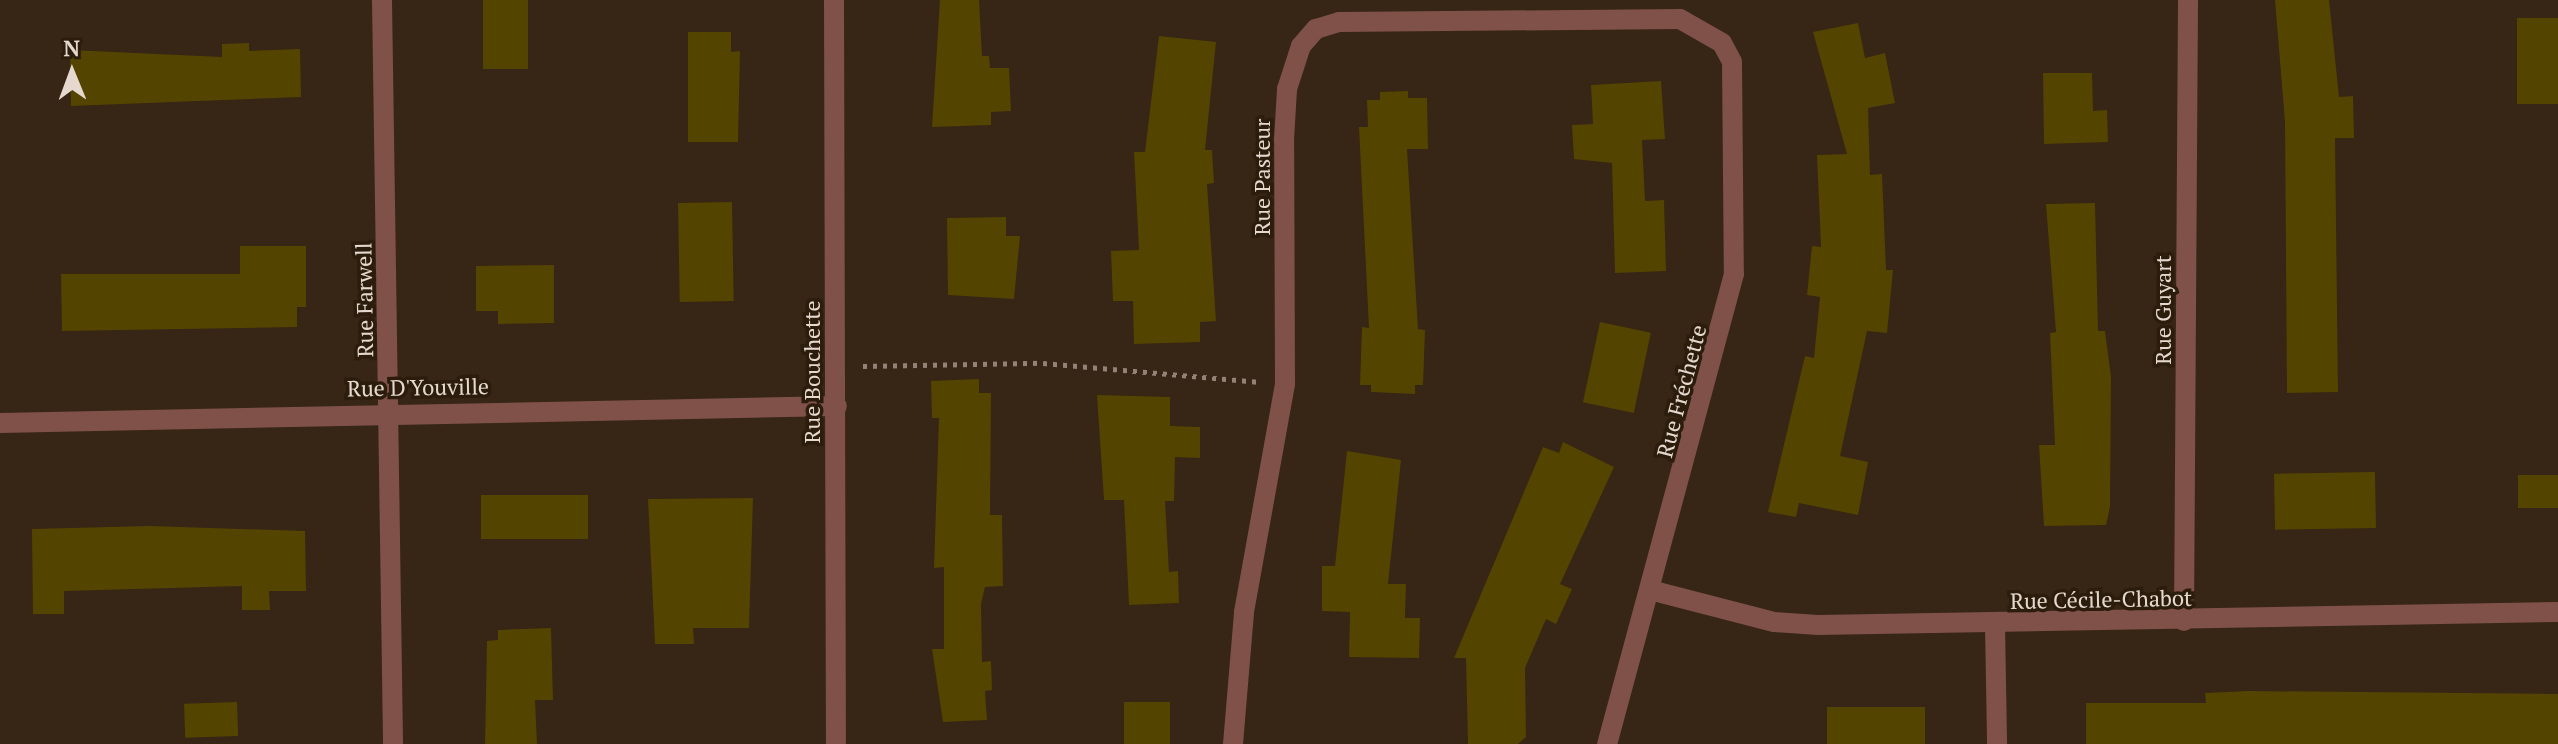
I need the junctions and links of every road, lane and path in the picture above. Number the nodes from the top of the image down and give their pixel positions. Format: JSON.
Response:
{"nodes":[{"id":1,"x":382,"y":0,"type":"edge"},
{"id":2,"x":834,"y":0,"type":"edge"},
{"id":3,"x":2188,"y":0,"type":"edge"},
{"id":4,"x":1722,"y":43,"type":"joint"},
{"id":5,"x":837,"y":367,"type":"junction"},
{"id":6,"x":1285,"y":384,"type":"junction"},
{"id":7,"x":837,"y":406,"type":"junction"},
{"id":8,"x":391,"y":411,"type":"junction"},
{"id":9,"x":0,"y":423,"type":"edge"},
{"id":10,"x":1650,"y":590,"type":"junction"},
{"id":11,"x":2558,"y":612,"type":"edge"},
{"id":12,"x":2184,"y":621,"type":"junction"},
{"id":13,"x":1995,"y":625,"type":"junction"},
{"id":14,"x":393,"y":744,"type":"edge"},
{"id":15,"x":836,"y":744,"type":"edge"},
{"id":16,"x":1233,"y":744,"type":"edge"},
{"id":17,"x":1607,"y":744,"type":"edge"},
{"id":18,"x":1997,"y":744,"type":"edge"}],
"edges":[{"from":1,"to":8,"type":"street","name":"Rue Farwell"},
{"from":2,"to":5,"type":"street","name":"Rue Bouchette"},
{"from":3,"to":12,"type":"street","name":"Rue Guyart"},
{"from":4,"to":6,"type":"street","name":"Rue Pasteur"},
{"from":4,"to":10,"type":"street","name":"Rue Fréchette"},
{"from":5,"to":6,"type":"path"},
{"from":5,"to":7,"type":"street","name":"Rue Bouchette"},
{"from":6,"to":16,"type":"street","name":"Rue Pasteur"},
{"from":7,"to":8,"type":"street","name":"Rue D'Youville"},
{"from":7,"to":15,"type":"street","name":"Rue Bouchette"},
{"from":8,"to":9,"type":"street","name":"Rue D'Youville"},
{"from":8,"to":14,"type":"street","name":"Rue Farwell"},
{"from":10,"to":13,"type":"street","name":"Rue Cécile-Chabot"},
{"from":10,"to":17,"type":"street","name":"Rue Fréchette"},
{"from":11,"to":12,"type":"street","name":"Rue Cécile-Chabot"},
{"from":12,"to":13,"type":"street","name":"Rue Cécile-Chabot"},
{"from":13,"to":18,"type":"street"}]}
